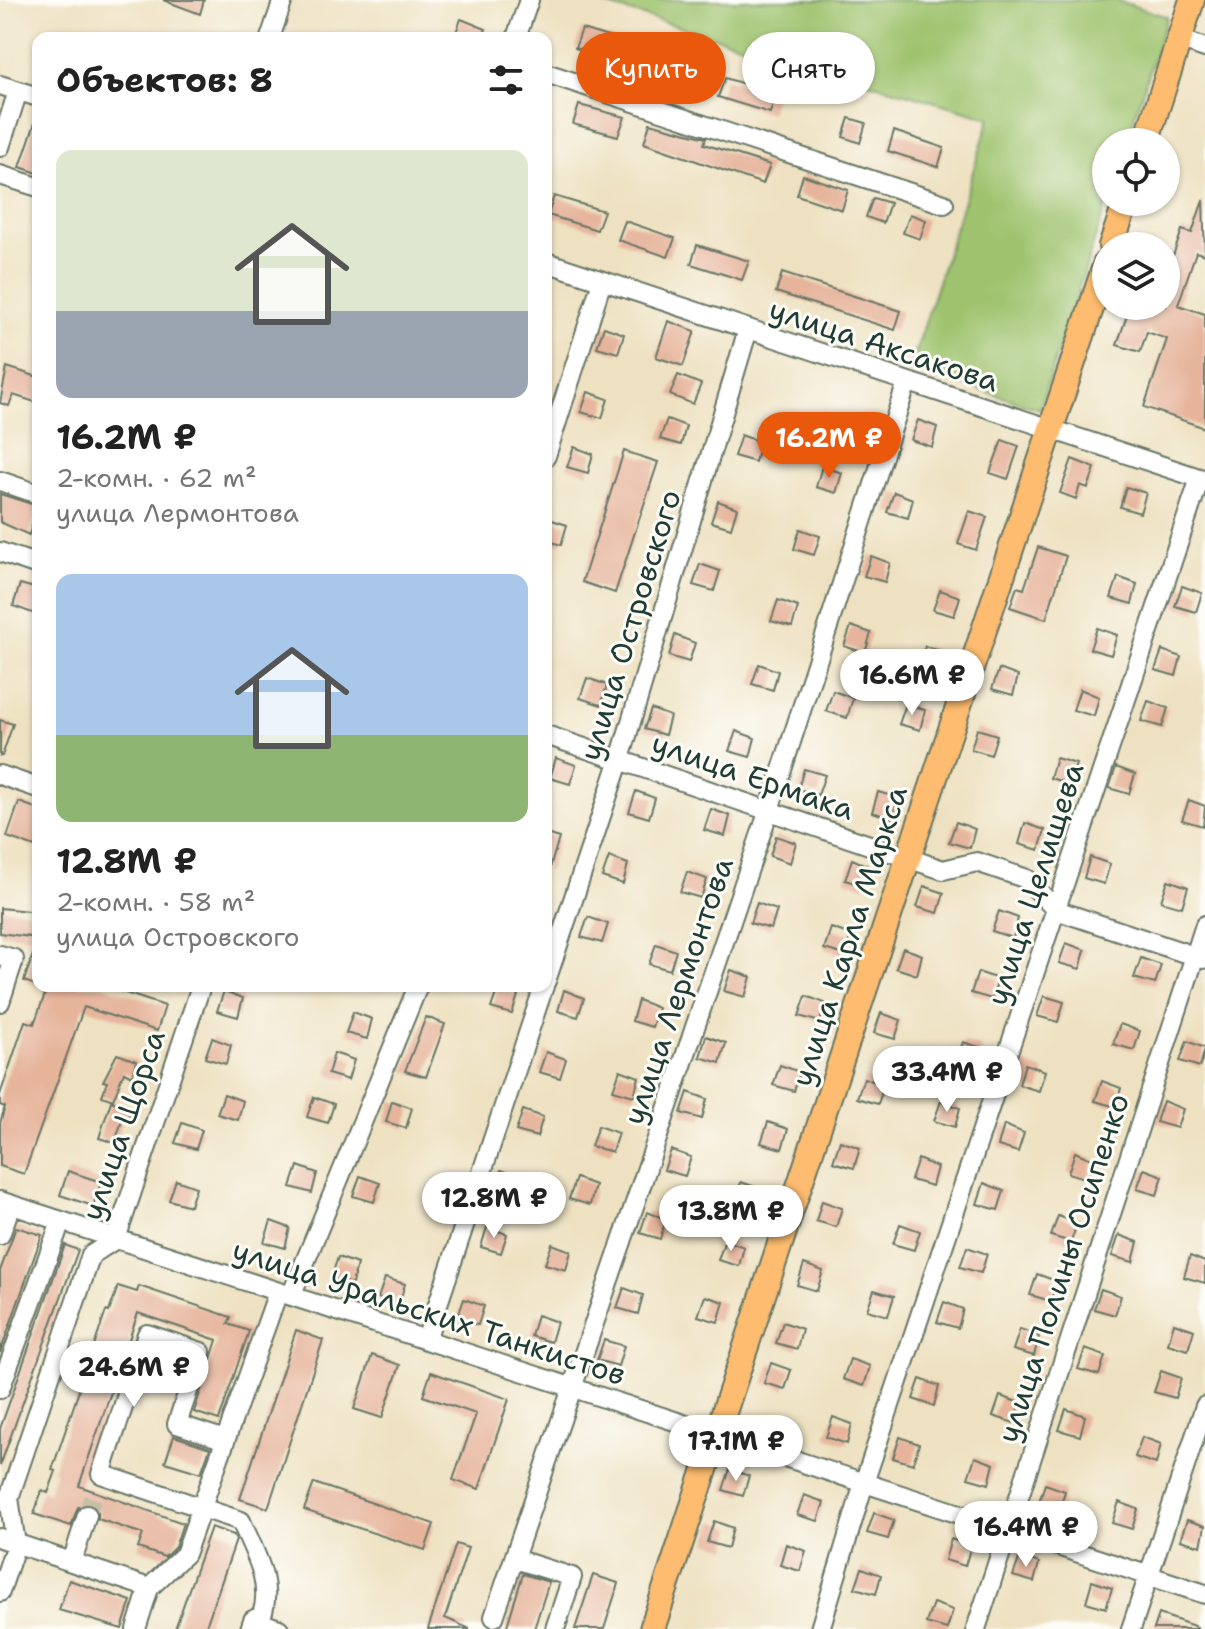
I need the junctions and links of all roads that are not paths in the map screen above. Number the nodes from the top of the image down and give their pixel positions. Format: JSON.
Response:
{"nodes":[{"id":1,"x":283,"y":0,"type":"edge"},
{"id":2,"x":529,"y":0,"type":"edge"},
{"id":3,"x":1191,"y":0,"type":"edge"},
{"id":4,"x":272,"y":32,"type":"edge"},
{"id":5,"x":518,"y":32,"type":"edge"},
{"id":6,"x":1179,"y":39,"type":"junction"},
{"id":7,"x":1205,"y":48,"type":"edge"},
{"id":8,"x":552,"y":75,"type":"edge"},
{"id":9,"x":0,"y":85,"type":"edge"},
{"id":10,"x":18,"y":91,"type":"junction"},
{"id":11,"x":32,"y":95,"type":"edge"},
{"id":12,"x":1150,"y":128,"type":"edge"},
{"id":13,"x":0,"y":147,"type":"edge"},
{"id":14,"x":0,"y":175,"type":"edge"},
{"id":15,"x":32,"y":185,"type":"edge"},
{"id":16,"x":944,"y":204,"type":"dead end"},
{"id":17,"x":552,"y":264,"type":"edge"},
{"id":18,"x":602,"y":281,"type":"junction"},
{"id":19,"x":1092,"y":305,"type":"edge"},
{"id":20,"x":748,"y":329,"type":"junction"},
{"id":21,"x":907,"y":382,"type":"junction"},
{"id":22,"x":1051,"y":429,"type":"junction"},
{"id":23,"x":552,"y":437,"type":"edge"},
{"id":24,"x":1202,"y":479,"type":"edge"},
{"id":25,"x":0,"y":481,"type":"edge"},
{"id":26,"x":32,"y":492,"type":"edge"},
{"id":27,"x":0,"y":552,"type":"edge"},
{"id":28,"x":32,"y":563,"type":"edge"},
{"id":29,"x":552,"y":737,"type":"edge"},
{"id":30,"x":620,"y":759,"type":"junction"},
{"id":31,"x":0,"y":775,"type":"edge"},
{"id":32,"x":32,"y":786,"type":"edge"},
{"id":33,"x":769,"y":810,"type":"junction"},
{"id":34,"x":908,"y":859,"type":"junction"},
{"id":35,"x":1056,"y":910,"type":"junction"},
{"id":36,"x":1205,"y":925,"type":"edge"},
{"id":37,"x":0,"y":955,"type":"edge"},
{"id":38,"x":1200,"y":958,"type":"edge"},
{"id":39,"x":552,"y":962,"type":"edge"},
{"id":40,"x":196,"y":992,"type":"edge"},
{"id":41,"x":415,"y":992,"type":"edge"},
{"id":42,"x":542,"y":992,"type":"edge"},
{"id":43,"x":0,"y":1002,"type":"edge"},
{"id":44,"x":5,"y":1203,"type":"edge"},
{"id":45,"x":61,"y":1221,"type":"junction"},
{"id":46,"x":0,"y":1235,"type":"edge"},
{"id":47,"x":116,"y":1239,"type":"junction"},
{"id":48,"x":284,"y":1294,"type":"junction"},
{"id":49,"x":426,"y":1340,"type":"junction"},
{"id":50,"x":574,"y":1388,"type":"junction"},
{"id":51,"x":0,"y":1389,"type":"edge"},
{"id":52,"x":1205,"y":1406,"type":"edge"},
{"id":53,"x":717,"y":1435,"type":"junction"},
{"id":54,"x":225,"y":1440,"type":"junction"},
{"id":55,"x":864,"y":1483,"type":"junction"},
{"id":56,"x":202,"y":1507,"type":"junction"},
{"id":57,"x":87,"y":1515,"type":"tunnel mouth"},
{"id":58,"x":1007,"y":1530,"type":"junction"},
{"id":59,"x":8,"y":1541,"type":"edge"},
{"id":60,"x":515,"y":1559,"type":"junction"},
{"id":61,"x":72,"y":1562,"type":"junction"},
{"id":62,"x":1148,"y":1576,"type":"junction"},
{"id":63,"x":149,"y":1588,"type":"junction"},
{"id":64,"x":0,"y":1592,"type":"edge"},
{"id":65,"x":1205,"y":1594,"type":"edge"},
{"id":66,"x":494,"y":1617,"type":"dead end"},
{"id":67,"x":251,"y":1625,"type":"edge"},
{"id":68,"x":560,"y":1628,"type":"edge"},
{"id":69,"x":820,"y":1628,"type":"edge"},
{"id":70,"x":136,"y":1629,"type":"edge"},
{"id":71,"x":279,"y":1629,"type":"edge"},
{"id":72,"x":652,"y":1629,"type":"edge"},
{"id":73,"x":976,"y":1629,"type":"edge"},
{"id":74,"x":1131,"y":1629,"type":"edge"}],
"edges":[{"from":1,"to":4,"type":"street"},
{"from":2,"to":5,"type":"street"},
{"from":3,"to":6,"type":"main road"},
{"from":6,"to":7,"type":"street"},
{"from":6,"to":12,"type":"main road"},
{"from":8,"to":16,"type":"street"},
{"from":9,"to":10,"type":"street"},
{"from":10,"to":11,"type":"street"},
{"from":10,"to":13,"type":"street"},
{"from":14,"to":15,"type":"street"},
{"from":17,"to":18,"type":"street","name":"улица Аксакова"},
{"from":18,"to":20,"type":"street","name":"улица Аксакова"},
{"from":18,"to":23,"type":"street"},
{"from":19,"to":22,"type":"main road","name":"улица Карла Маркса"},
{"from":20,"to":21,"type":"street","name":"улица Аксакова"},
{"from":20,"to":30,"type":"street","name":"улица Островского"},
{"from":21,"to":22,"type":"street","name":"улица Аксакова"},
{"from":21,"to":33,"type":"street","name":"улица Лермонтова"},
{"from":22,"to":24,"type":"street","name":"улица Аксакова"},
{"from":22,"to":34,"type":"main road","name":"улица Карла Маркса"},
{"from":24,"to":35,"type":"street","name":"улица Целищева"},
{"from":25,"to":26,"type":"street"},
{"from":27,"to":28,"type":"street"},
{"from":29,"to":30,"type":"street","name":"улица Ермака"},
{"from":30,"to":33,"type":"street","name":"улица Ермака"},
{"from":30,"to":39,"type":"street","name":"улица Островского"},
{"from":31,"to":32,"type":"street"},
{"from":33,"to":34,"type":"street","name":"улица Ермака"},
{"from":33,"to":50,"type":"street","name":"улица Лермонтова"},
{"from":34,"to":35,"type":"street","name":"улица Ермака"},
{"from":34,"to":53,"type":"main road","name":"улица Карла Маркса"},
{"from":35,"to":38,"type":"street","name":"улица Ермака"},
{"from":35,"to":55,"type":"street","name":"улица Целищева"},
{"from":36,"to":38,"type":"street","name":"улица Полины Осипенко"},
{"from":37,"to":43,"type":"street"},
{"from":38,"to":58,"type":"street","name":"улица Полины Осипенко"},
{"from":40,"to":47,"type":"street","name":"улица Щорса"},
{"from":41,"to":48,"type":"street"},
{"from":42,"to":49,"type":"street","name":"улица Островского"},
{"from":44,"to":45,"type":"street","name":"улица Уральских Танкистов"},
{"from":44,"to":46,"type":"street"},
{"from":45,"to":47,"type":"street","name":"улица Уральских Танкистов"},
{"from":45,"to":51,"type":"street"},
{"from":47,"to":48,"type":"street","name":"улица Уральских Танкистов"},
{"from":47,"to":59,"type":"street","name":"улица Щорса"},
{"from":48,"to":49,"type":"street","name":"улица Уральских Танкистов"},
{"from":48,"to":54,"type":"street"},
{"from":49,"to":50,"type":"street","name":"улица Уральских Танкистов"},
{"from":50,"to":53,"type":"street","name":"улица Уральских Танкистов"},
{"from":50,"to":60,"type":"street","name":"улица Лермонтова"},
{"from":52,"to":62,"type":"street"},
{"from":53,"to":55,"type":"street","name":"улица Уральских Танкистов"},
{"from":53,"to":72,"type":"main road","name":"улица Карла Маркса"},
{"from":54,"to":56,"type":"street"},
{"from":54,"to":56,"type":"street"},
{"from":55,"to":58,"type":"street","name":"улица Уральских Танкистов"},
{"from":55,"to":69,"type":"street","name":"улица Целищева"},
{"from":56,"to":63,"type":"street"},
{"from":56,"to":67,"type":"street"},
{"from":57,"to":61,"type":"street"},
{"from":58,"to":62,"type":"street","name":"улица Уральских Танкистов"},
{"from":58,"to":73,"type":"street","name":"улица Полины Осипенко"},
{"from":59,"to":61,"type":"street"},
{"from":59,"to":64,"type":"street","name":"улица Щорса"},
{"from":60,"to":66,"type":"street","name":"улица Лермонтова"},
{"from":60,"to":68,"type":"street"},
{"from":61,"to":63,"type":"street"},
{"from":62,"to":65,"type":"street","name":"улица Уральских Танкистов"},
{"from":62,"to":74,"type":"street"},
{"from":63,"to":70,"type":"street"},
{"from":67,"to":71,"type":"street"}]}
